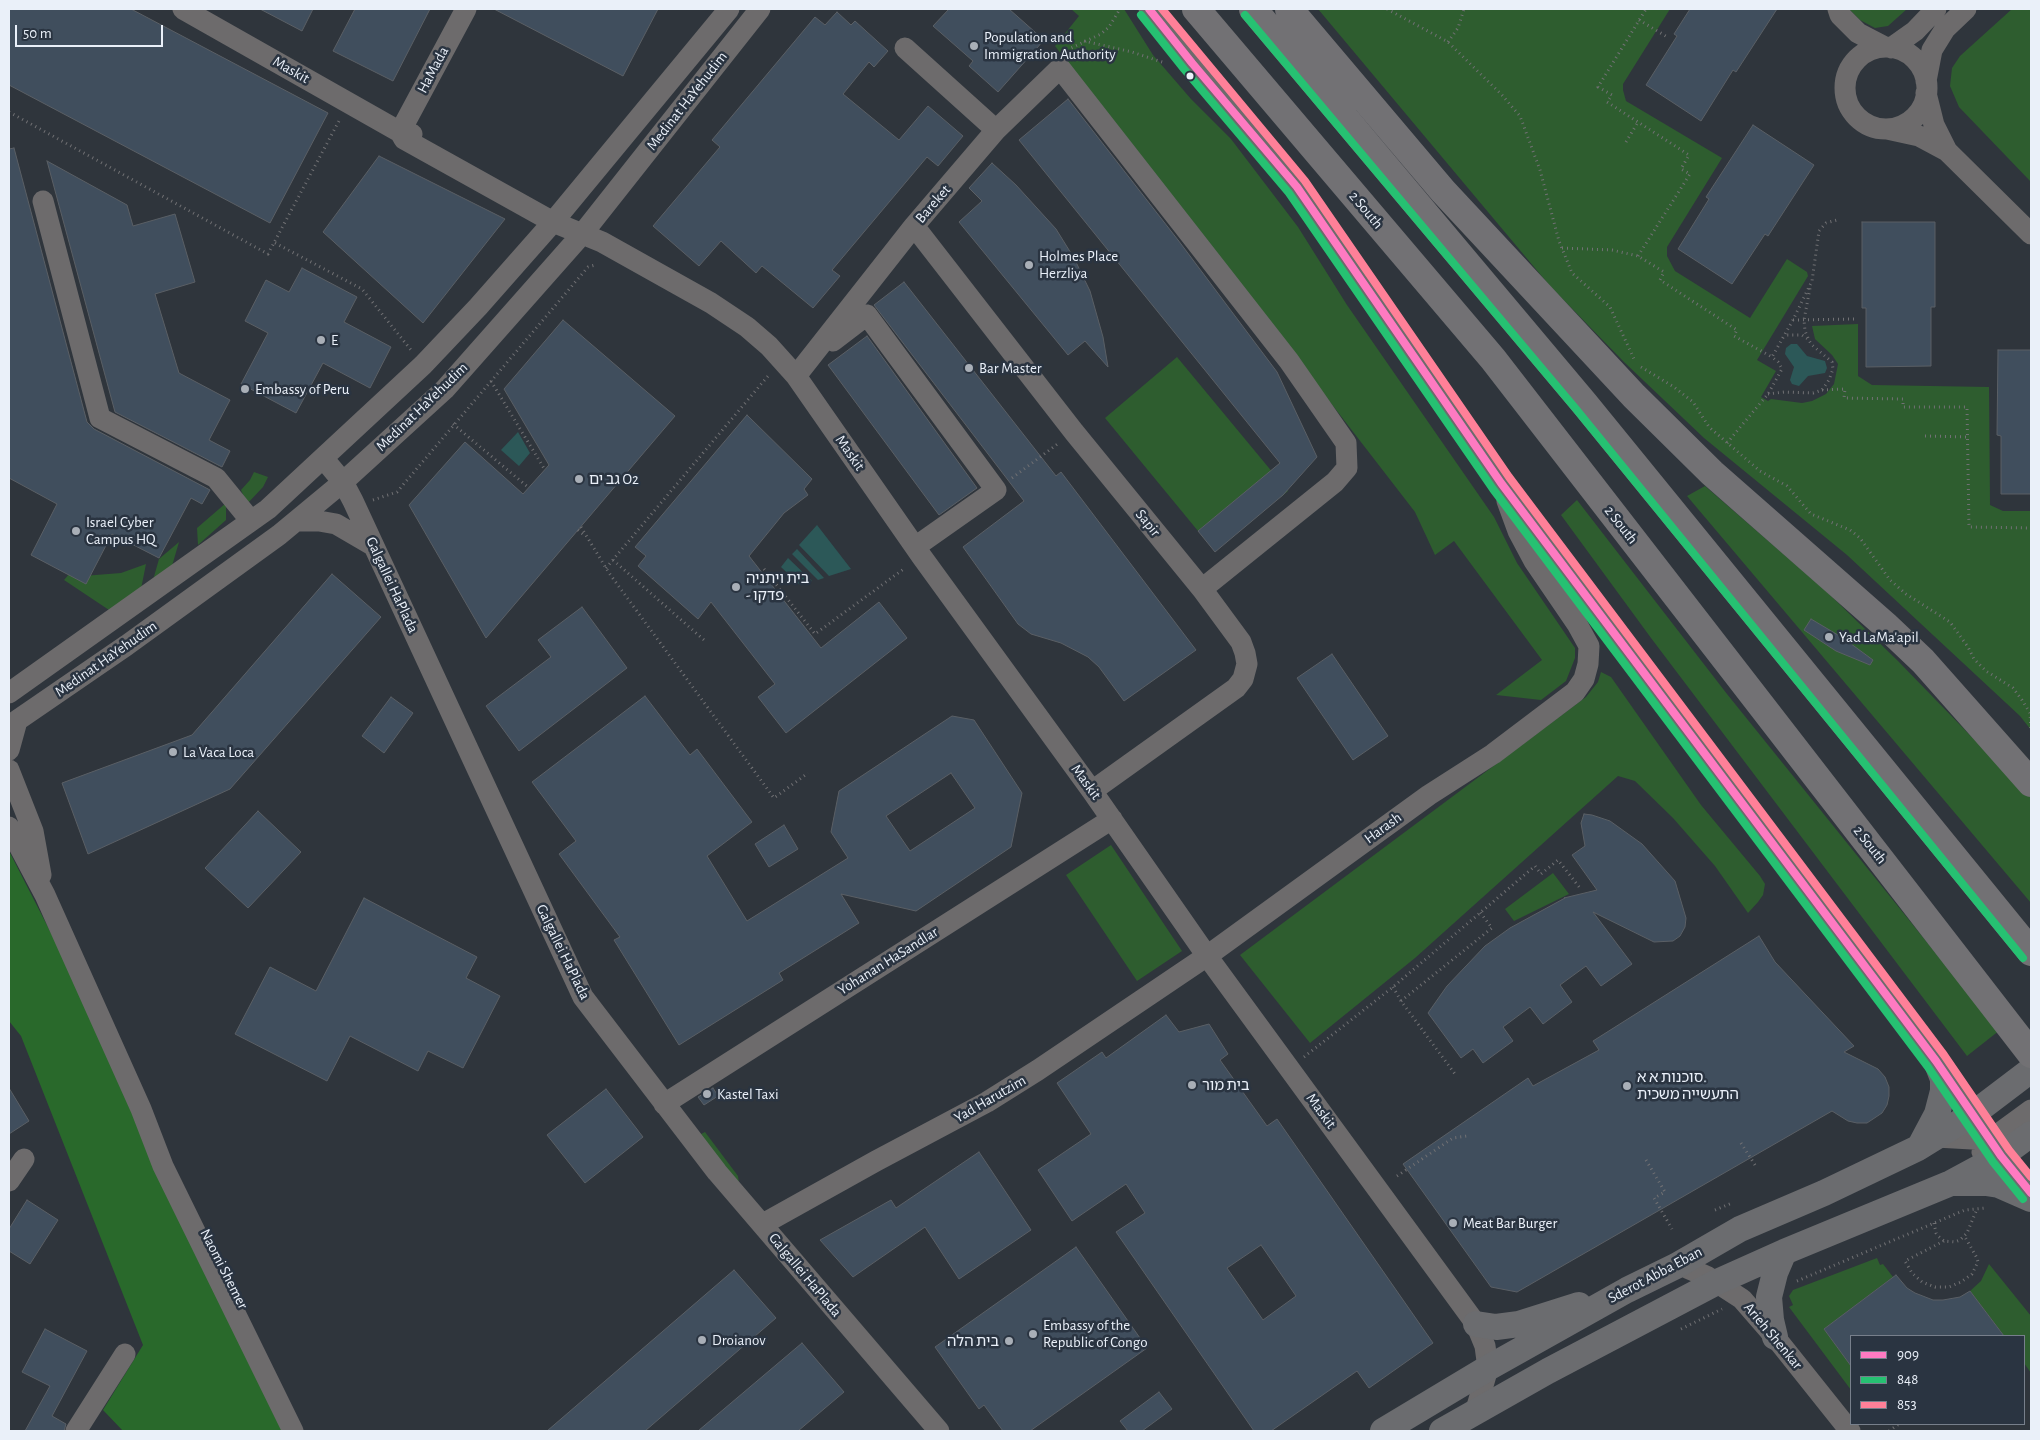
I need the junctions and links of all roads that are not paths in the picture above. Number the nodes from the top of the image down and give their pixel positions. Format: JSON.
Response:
{"nodes":[{"id":1,"x":183,"y":9,"type":"edge"},
{"id":2,"x":466,"y":9,"type":"edge"},
{"id":3,"x":729,"y":9,"type":"edge"},
{"id":4,"x":760,"y":9,"type":"edge"},
{"id":5,"x":1149,"y":9,"type":"edge"},
{"id":6,"x":1196,"y":9,"type":"edge"},
{"id":7,"x":1253,"y":9,"type":"edge"},
{"id":8,"x":1289,"y":9,"type":"edge"},
{"id":9,"x":1838,"y":9,"type":"edge"},
{"id":10,"x":1936,"y":9,"type":"edge"},
{"id":11,"x":1966,"y":9,"type":"edge"},
{"id":12,"x":1888,"y":47,"type":"junction"},
{"id":13,"x":906,"y":48,"type":"dead end"},
{"id":14,"x":1926,"y":87,"type":"junction"},
{"id":15,"x":1887,"y":129,"type":"junction"},
{"id":16,"x":996,"y":130,"type":"junction"},
{"id":17,"x":400,"y":132,"type":"junction"},
{"id":18,"x":1947,"y":152,"type":"junction"},
{"id":19,"x":43,"y":201,"type":"dead end"},
{"id":20,"x":556,"y":218,"type":"junction"},
{"id":21,"x":914,"y":226,"type":"junction"},
{"id":22,"x":583,"y":233,"type":"junction"},
{"id":23,"x":2031,"y":234,"type":"edge"},
{"id":24,"x":809,"y":359,"type":"junction"},
{"id":25,"x":796,"y":376,"type":"junction"},
{"id":26,"x":323,"y":458,"type":"junction"},
{"id":27,"x":343,"y":482,"type":"junction"},
{"id":28,"x":1501,"y":483,"type":"junction"},
{"id":29,"x":251,"y":521,"type":"junction"},
{"id":30,"x":296,"y":521,"type":"junction"},
{"id":31,"x":372,"y":545,"type":"junction"},
{"id":32,"x":913,"y":556,"type":"junction"},
{"id":33,"x":1202,"y":589,"type":"junction"},
{"id":34,"x":9,"y":694,"type":"edge"},
{"id":35,"x":13,"y":723,"type":"edge"},
{"id":36,"x":9,"y":750,"type":"edge"},
{"id":37,"x":9,"y":770,"type":"edge"},
{"id":38,"x":2031,"y":783,"type":"edge"},
{"id":39,"x":1092,"y":791,"type":"junction"},
{"id":40,"x":1112,"y":819,"type":"junction"},
{"id":41,"x":9,"y":827,"type":"edge"},
{"id":42,"x":45,"y":895,"type":"junction"},
{"id":43,"x":2031,"y":952,"type":"edge"},
{"id":44,"x":1206,"y":956,"type":"junction"},
{"id":45,"x":2031,"y":1054,"type":"edge"},
{"id":46,"x":1936,"y":1061,"type":"junction"},
{"id":47,"x":2031,"y":1070,"type":"edge"},
{"id":48,"x":664,"y":1104,"type":"junction"},
{"id":49,"x":141,"y":1108,"type":"junction"},
{"id":50,"x":2031,"y":1110,"type":"edge"},
{"id":51,"x":1973,"y":1114,"type":"junction"},
{"id":52,"x":2031,"y":1134,"type":"edge"},
{"id":53,"x":1927,"y":1143,"type":"junction"},
{"id":54,"x":1996,"y":1148,"type":"junction"},
{"id":55,"x":24,"y":1159,"type":"dead end"},
{"id":56,"x":1959,"y":1179,"type":"junction"},
{"id":57,"x":9,"y":1181,"type":"edge"},
{"id":58,"x":2031,"y":1193,"type":"edge"},
{"id":59,"x":2031,"y":1200,"type":"edge"},
{"id":60,"x":762,"y":1224,"type":"junction"},
{"id":61,"x":1784,"y":1252,"type":"junction"},
{"id":62,"x":1676,"y":1266,"type":"junction"},
{"id":63,"x":1717,"y":1282,"type":"junction"},
{"id":64,"x":1627,"y":1290,"type":"junction"},
{"id":65,"x":1476,"y":1324,"type":"junction"},
{"id":66,"x":1775,"y":1337,"type":"junction"},
{"id":67,"x":125,"y":1354,"type":"dead end"},
{"id":68,"x":1488,"y":1368,"type":"junction"},
{"id":69,"x":1476,"y":1410,"type":"junction"},
{"id":70,"x":76,"y":1431,"type":"edge"},
{"id":71,"x":293,"y":1431,"type":"edge"},
{"id":72,"x":304,"y":1431,"type":"edge"},
{"id":73,"x":938,"y":1431,"type":"edge"},
{"id":74,"x":1383,"y":1431,"type":"edge"},
{"id":75,"x":1442,"y":1431,"type":"edge"},
{"id":76,"x":1850,"y":1431,"type":"edge"}],
"edges":[{"from":1,"to":17,"type":"street","name":"Maskit"},
{"from":2,"to":17,"type":"street","name":"HaMada"},
{"from":3,"to":20,"type":"street","name":"Medinat HaYehudim"},
{"from":4,"to":22,"type":"street","name":"Medinat HaYehudim"},
{"from":5,"to":28,"type":"street"},
{"from":6,"to":45,"type":"highway","name":"2 South"},
{"from":7,"to":43,"type":"highway"},
{"from":8,"to":38,"type":"highway"},
{"from":9,"to":12,"type":"street"},
{"from":10,"to":12,"type":"street"},
{"from":11,"to":14,"type":"street"},
{"from":12,"to":14,"type":"street"},
{"from":12,"to":15,"type":"street"},
{"from":13,"to":16,"type":"street"},
{"from":14,"to":15,"type":"street"},
{"from":14,"to":18,"type":"street"},
{"from":15,"to":18,"type":"street"},
{"from":16,"to":21,"type":"street","name":"Bareket"},
{"from":16,"to":33,"type":"street","name":"Bareket"},
{"from":17,"to":20,"type":"street","name":"Maskit"},
{"from":18,"to":23,"type":"street"},
{"from":19,"to":29,"type":"street"},
{"from":20,"to":22,"type":"street","name":"Maskit"},
{"from":20,"to":26,"type":"street","name":"Medinat HaYehudim"},
{"from":21,"to":24,"type":"street","name":"Bareket"},
{"from":21,"to":33,"type":"street","name":"Sapir"},
{"from":22,"to":25,"type":"street","name":"Maskit"},
{"from":22,"to":27,"type":"street","name":"Medinat HaYehudim"},
{"from":24,"to":25,"type":"street","name":"Bareket"},
{"from":24,"to":32,"type":"street"},
{"from":25,"to":32,"type":"street","name":"Maskit"},
{"from":26,"to":27,"type":"street","name":"Galgallei HaPlada"},
{"from":26,"to":29,"type":"street","name":"Medinat HaYehudim"},
{"from":27,"to":30,"type":"street","name":"Medinat HaYehudim"},
{"from":27,"to":31,"type":"street","name":"Galgallei HaPlada"},
{"from":28,"to":44,"type":"street","name":"Harash"},
{"from":28,"to":46,"type":"street"},
{"from":29,"to":34,"type":"street","name":"Medinat HaYehudim"},
{"from":30,"to":31,"type":"street"},
{"from":30,"to":35,"type":"street","name":"Medinat HaYehudim"},
{"from":31,"to":48,"type":"street","name":"Galgallei HaPlada"},
{"from":32,"to":39,"type":"street","name":"Maskit"},
{"from":33,"to":39,"type":"street","name":"Sapir"},
{"from":35,"to":36,"type":"street"},
{"from":37,"to":42,"type":"street","name":"Naomi Shemer"},
{"from":39,"to":40,"type":"street","name":"Maskit"},
{"from":40,"to":44,"type":"street","name":"Maskit"},
{"from":40,"to":48,"type":"street","name":"Yohanan HaSandlar"},
{"from":41,"to":42,"type":"street","name":"Naomi Shemer"},
{"from":42,"to":49,"type":"street","name":"Naomi Shemer"},
{"from":44,"to":60,"type":"street","name":"Yad Harutzim"},
{"from":44,"to":65,"type":"street","name":"Maskit"},
{"from":46,"to":51,"type":"street"},
{"from":46,"to":53,"type":"main road"},
{"from":47,"to":51,"type":"main road","name":"Sderot Abba Eban"},
{"from":48,"to":60,"type":"street","name":"Galgallei HaPlada"},
{"from":49,"to":71,"type":"street","name":"Naomi Shemer"},
{"from":49,"to":72,"type":"street","name":"Naomi Shemer"},
{"from":50,"to":54,"type":"street"},
{"from":51,"to":53,"type":"main road","name":"Sderot Abba Eban"},
{"from":51,"to":54,"type":"main road"},
{"from":52,"to":54,"type":"main road"},
{"from":53,"to":54,"type":"street","name":"Sderot Abba Eban"},
{"from":53,"to":62,"type":"main road","name":"Sderot Abba Eban"},
{"from":54,"to":56,"type":"main road"},
{"from":54,"to":58,"type":"main road"},
{"from":55,"to":57,"type":"street"},
{"from":56,"to":59,"type":"main road"},
{"from":56,"to":61,"type":"main road"},
{"from":60,"to":73,"type":"street","name":"Galgallei HaPlada"},
{"from":61,"to":63,"type":"main road"},
{"from":61,"to":66,"type":"main road"},
{"from":62,"to":63,"type":"street","name":"Arieh Shenkar"},
{"from":62,"to":64,"type":"main road","name":"Sderot Abba Eban"},
{"from":63,"to":66,"type":"street","name":"Arieh Shenkar"},
{"from":63,"to":69,"type":"main road"},
{"from":64,"to":65,"type":"main road"},
{"from":64,"to":68,"type":"main road","name":"Sderot Abba Eban"},
{"from":65,"to":68,"type":"street","name":"Maskit"},
{"from":66,"to":76,"type":"street","name":"Arieh Shenkar"},
{"from":67,"to":70,"type":"street"},
{"from":68,"to":69,"type":"street","name":"Maskit"},
{"from":68,"to":74,"type":"main road","name":"Sderot Abba Eban"},
{"from":69,"to":75,"type":"main road"}]}
